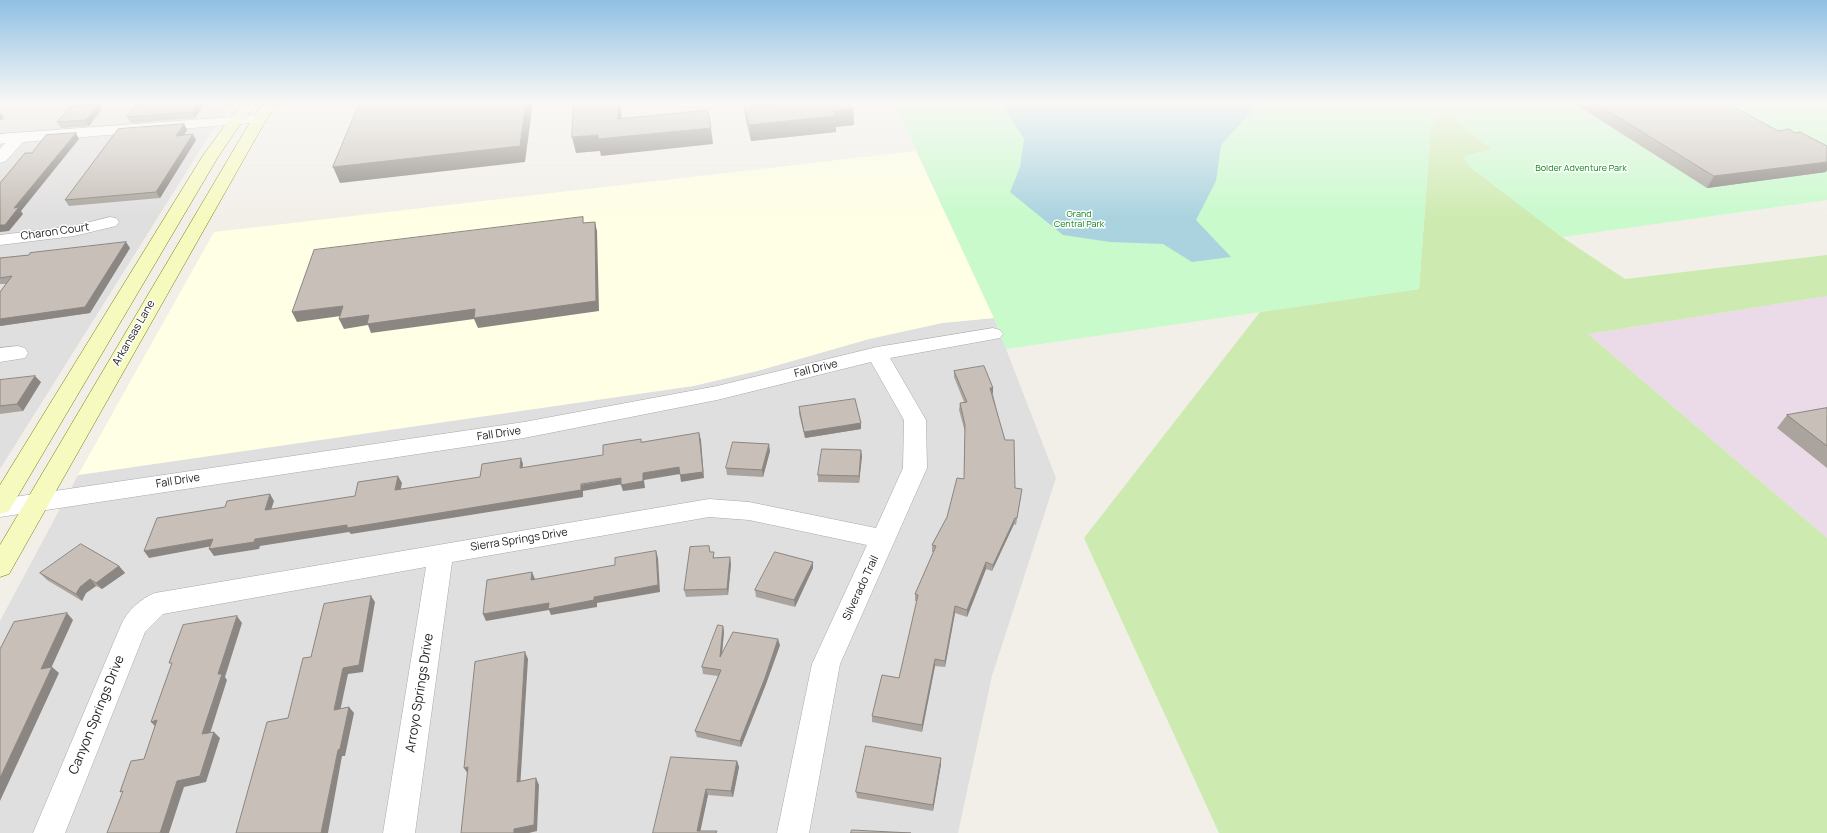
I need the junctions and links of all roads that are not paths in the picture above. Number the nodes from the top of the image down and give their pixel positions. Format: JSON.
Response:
{"nodes":[{"id":1,"x":15,"y":141,"type":"edge"},
{"id":2,"x":221,"y":141,"type":"edge"},
{"id":3,"x":246,"y":141,"type":"edge"},
{"id":4,"x":0,"y":158,"type":"edge"},
{"id":5,"x":110,"y":222,"type":"dead end"},
{"id":6,"x":0,"y":240,"type":"edge"},
{"id":7,"x":993,"y":334,"type":"dead end"},
{"id":8,"x":877,"y":354,"type":"junction"},
{"id":9,"x":36,"y":502,"type":"junction"},
{"id":10,"x":0,"y":505,"type":"edge"},
{"id":11,"x":0,"y":508,"type":"edge"},
{"id":12,"x":883,"y":539,"type":"junction"},
{"id":13,"x":441,"y":553,"type":"junction"},
{"id":14,"x":0,"y":567,"type":"edge"},
{"id":15,"x":154,"y":604,"type":"joint"},
{"id":16,"x":49,"y":833,"type":"edge"},
{"id":17,"x":399,"y":833,"type":"edge"},
{"id":18,"x":793,"y":833,"type":"edge"}],
"edges":[{"from":1,"to":4,"type":"street"},
{"from":2,"to":10,"type":"main road"},
{"from":3,"to":9,"type":"main road","name":"Arkansas Lane"},
{"from":5,"to":6,"type":"street","name":"Charon Court"},
{"from":7,"to":8,"type":"street","name":"Fall Drive"},
{"from":8,"to":9,"type":"street","name":"Fall Drive"},
{"from":8,"to":12,"type":"street","name":"Silverado Trail"},
{"from":9,"to":11,"type":"street","name":"Fall Drive"},
{"from":9,"to":14,"type":"main road","name":"Arkansas Lane"},
{"from":12,"to":13,"type":"street","name":"Sierra Springs Drive"},
{"from":12,"to":18,"type":"street","name":"Silverado Trail"},
{"from":13,"to":15,"type":"street","name":"Sierra Springs Drive"},
{"from":13,"to":17,"type":"street","name":"Arroyo Springs Drive"},
{"from":15,"to":16,"type":"street","name":"Canyon Springs Drive"}]}
